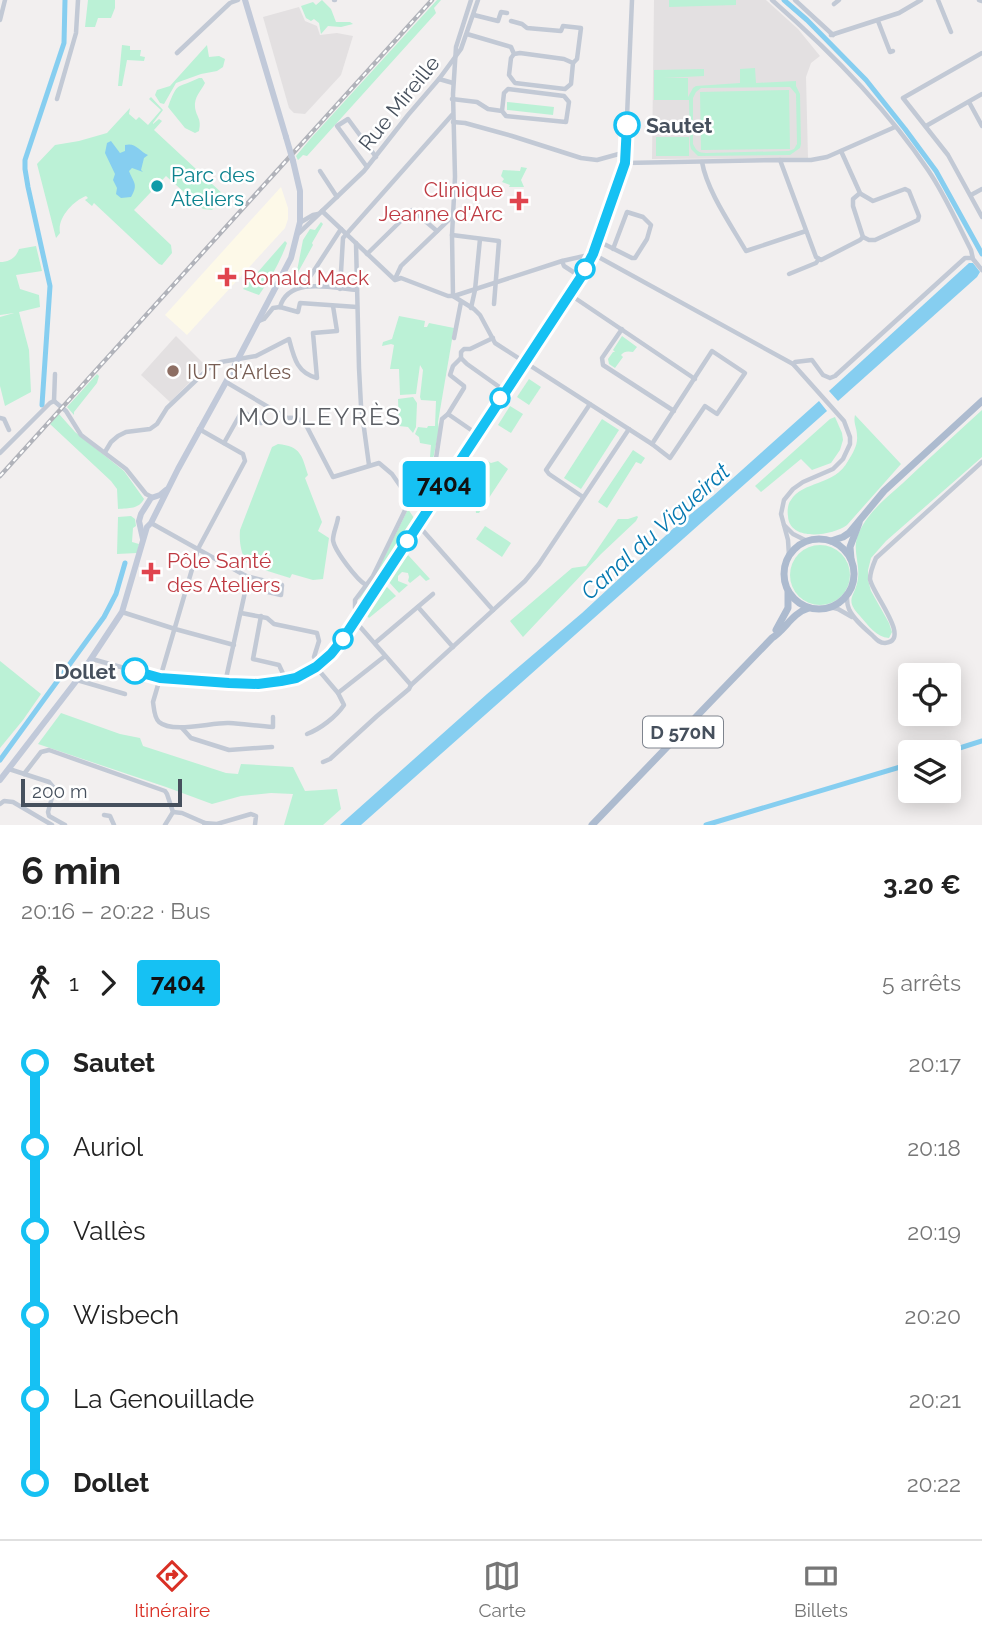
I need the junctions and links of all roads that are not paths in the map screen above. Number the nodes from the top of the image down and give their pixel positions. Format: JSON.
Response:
{"nodes":[{"id":1,"x":5,"y":0,"type":"edge"},
{"id":2,"x":78,"y":0,"type":"edge"},
{"id":3,"x":238,"y":0,"type":"edge"},
{"id":4,"x":245,"y":0,"type":"edge"},
{"id":5,"x":471,"y":0,"type":"edge"},
{"id":6,"x":478,"y":0,"type":"edge"},
{"id":7,"x":632,"y":0,"type":"edge"},
{"id":8,"x":772,"y":0,"type":"edge"},
{"id":9,"x":795,"y":0,"type":"edge"},
{"id":10,"x":921,"y":0,"type":"edge"},
{"id":11,"x":939,"y":0,"type":"edge"},
{"id":12,"x":507,"y":13,"type":"dead end"},
{"id":13,"x":474,"y":15,"type":"junction"},
{"id":14,"x":0,"y":19,"type":"edge"},
{"id":15,"x":511,"y":21,"type":"dead end"},
{"id":16,"x":878,"y":21,"type":"junction"},
{"id":17,"x":951,"y":33,"type":"dead end"},
{"id":18,"x":467,"y":34,"type":"junction"},
{"id":19,"x":893,"y":51,"type":"dead end"},
{"id":20,"x":177,"y":53,"type":"dead end"},
{"id":21,"x":982,"y":53,"type":"edge"},
{"id":22,"x":514,"y":54,"type":"junction"},
{"id":23,"x":455,"y":58,"type":"junction"},
{"id":24,"x":573,"y":63,"type":"junction"},
{"id":25,"x":439,"y":79,"type":"junction"},
{"id":26,"x":453,"y":83,"type":"junction"},
{"id":27,"x":982,"y":94,"type":"edge"},
{"id":28,"x":57,"y":99,"type":"dead end"},
{"id":29,"x":452,"y":99,"type":"junction"},
{"id":30,"x":969,"y":102,"type":"junction"},
{"id":31,"x":502,"y":111,"type":"junction"},
{"id":32,"x":452,"y":114,"type":"junction"},
{"id":33,"x":453,"y":122,"type":"junction"},
{"id":34,"x":926,"y":126,"type":"junction"},
{"id":35,"x":982,"y":126,"type":"edge"},
{"id":36,"x":895,"y":127,"type":"junction"},
{"id":37,"x":841,"y":151,"type":"junction"},
{"id":38,"x":626,"y":152,"type":"junction"},
{"id":39,"x":376,"y":157,"type":"junction"},
{"id":40,"x":780,"y":160,"type":"junction"},
{"id":41,"x":702,"y":162,"type":"junction"},
{"id":42,"x":625,"y":163,"type":"junction"},
{"id":43,"x":367,"y":167,"type":"junction"},
{"id":44,"x":320,"y":171,"type":"dead end"},
{"id":45,"x":982,"y":189,"type":"edge"},
{"id":46,"x":860,"y":193,"type":"junction"},
{"id":47,"x":971,"y":195,"type":"junction"},
{"id":48,"x":337,"y":197,"type":"junction"},
{"id":49,"x":300,"y":205,"type":"junction"},
{"id":50,"x":318,"y":213,"type":"junction"},
{"id":51,"x":454,"y":215,"type":"junction"},
{"id":52,"x":982,"y":217,"type":"edge"},
{"id":53,"x":300,"y":222,"type":"junction"},
{"id":54,"x":341,"y":229,"type":"junction"},
{"id":55,"x":437,"y":231,"type":"junction"},
{"id":56,"x":806,"y":231,"type":"junction"},
{"id":57,"x":299,"y":233,"type":"junction"},
{"id":58,"x":346,"y":234,"type":"junction"},
{"id":59,"x":452,"y":236,"type":"junction"},
{"id":60,"x":863,"y":237,"type":"junction"},
{"id":61,"x":480,"y":239,"type":"junction"},
{"id":62,"x":598,"y":241,"type":"junction"},
{"id":63,"x":356,"y":242,"type":"junction"},
{"id":64,"x":613,"y":248,"type":"junction"},
{"id":65,"x":367,"y":254,"type":"junction"},
{"id":66,"x":593,"y":254,"type":"junction"},
{"id":67,"x":817,"y":258,"type":"junction"},
{"id":68,"x":974,"y":260,"type":"junction"},
{"id":69,"x":562,"y":261,"type":"junction"},
{"id":70,"x":982,"y":270,"type":"edge"},
{"id":71,"x":789,"y":274,"type":"dead end"},
{"id":72,"x":581,"y":277,"type":"junction"},
{"id":73,"x":395,"y":280,"type":"junction"},
{"id":74,"x":495,"y":283,"type":"junction"},
{"id":75,"x":303,"y":286,"type":"junction"},
{"id":76,"x":340,"y":289,"type":"junction"},
{"id":77,"x":357,"y":290,"type":"junction"},
{"id":78,"x":475,"y":290,"type":"junction"},
{"id":79,"x":569,"y":295,"type":"junction"},
{"id":80,"x":453,"y":296,"type":"junction"},
{"id":81,"x":461,"y":302,"type":"junction"},
{"id":82,"x":494,"y":304,"type":"dead end"},
{"id":83,"x":333,"y":306,"type":"junction"},
{"id":84,"x":280,"y":307,"type":"junction"},
{"id":85,"x":357,"y":307,"type":"junction"},
{"id":86,"x":471,"y":308,"type":"junction"},
{"id":87,"x":257,"y":321,"type":"junction"},
{"id":88,"x":622,"y":330,"type":"junction"},
{"id":89,"x":454,"y":338,"type":"dead end"},
{"id":90,"x":493,"y":338,"type":"junction"},
{"id":91,"x":461,"y":358,"type":"junction"},
{"id":92,"x":237,"y":359,"type":"junction"},
{"id":93,"x":525,"y":362,"type":"junction"},
{"id":94,"x":793,"y":364,"type":"junction"},
{"id":95,"x":55,"y":374,"type":"dead end"},
{"id":96,"x":695,"y":379,"type":"junction"},
{"id":97,"x":226,"y":382,"type":"junction"},
{"id":98,"x":505,"y":391,"type":"junction"},
{"id":99,"x":982,"y":401,"type":"edge"},
{"id":100,"x":52,"y":402,"type":"junction"},
{"id":101,"x":590,"y":404,"type":"junction"},
{"id":102,"x":674,"y":411,"type":"junction"},
{"id":103,"x":448,"y":414,"type":"junction"},
{"id":104,"x":0,"y":418,"type":"edge"},
{"id":105,"x":261,"y":423,"type":"dead end"},
{"id":106,"x":200,"y":429,"type":"junction"},
{"id":107,"x":629,"y":429,"type":"junction"},
{"id":108,"x":9,"y":430,"type":"dead end"},
{"id":109,"x":477,"y":434,"type":"junction"},
{"id":110,"x":224,"y":443,"type":"junction"},
{"id":111,"x":652,"y":444,"type":"junction"},
{"id":112,"x":105,"y":452,"type":"junction"},
{"id":113,"x":0,"y":453,"type":"edge"},
{"id":114,"x":982,"y":462,"type":"edge"},
{"id":115,"x":369,"y":465,"type":"junction"},
{"id":116,"x":447,"y":479,"type":"junction"},
{"id":117,"x":583,"y":497,"type":"junction"},
{"id":118,"x":156,"y":499,"type":"junction"},
{"id":119,"x":338,"y":518,"type":"dead end"},
{"id":120,"x":861,"y":519,"type":"junction"},
{"id":121,"x":783,"y":524,"type":"junction"},
{"id":122,"x":146,"y":525,"type":"junction"},
{"id":123,"x":418,"y":525,"type":"junction"},
{"id":124,"x":807,"y":541,"type":"junction"},
{"id":125,"x":830,"y":541,"type":"junction"},
{"id":126,"x":198,"y":549,"type":"junction"},
{"id":127,"x":789,"y":555,"type":"junction"},
{"id":128,"x":850,"y":559,"type":"junction"},
{"id":129,"x":246,"y":576,"type":"junction"},
{"id":130,"x":366,"y":585,"type":"junction"},
{"id":131,"x":246,"y":587,"type":"junction"},
{"id":132,"x":788,"y":592,"type":"junction"},
{"id":133,"x":433,"y":594,"type":"dead end"},
{"id":134,"x":847,"y":595,"type":"junction"},
{"id":135,"x":418,"y":607,"type":"junction"},
{"id":136,"x":830,"y":607,"type":"junction"},
{"id":137,"x":809,"y":608,"type":"junction"},
{"id":138,"x":493,"y":610,"type":"junction"},
{"id":139,"x":122,"y":612,"type":"junction"},
{"id":140,"x":241,"y":612,"type":"junction"},
{"id":141,"x":360,"y":614,"type":"junction"},
{"id":142,"x":261,"y":616,"type":"junction"},
{"id":143,"x":355,"y":621,"type":"junction"},
{"id":144,"x":861,"y":624,"type":"junction"},
{"id":145,"x":175,"y":629,"type":"junction"},
{"id":146,"x":772,"y":638,"type":"junction"},
{"id":147,"x":375,"y":643,"type":"junction"},
{"id":148,"x":234,"y":645,"type":"junction"},
{"id":149,"x":453,"y":647,"type":"junction"},
{"id":150,"x":385,"y":656,"type":"junction"},
{"id":151,"x":92,"y":659,"type":"junction"},
{"id":152,"x":318,"y":666,"type":"junction"},
{"id":153,"x":160,"y":678,"type":"junction"},
{"id":154,"x":77,"y":680,"type":"junction"},
{"id":155,"x":286,"y":680,"type":"junction"},
{"id":156,"x":225,"y":683,"type":"junction"},
{"id":157,"x":411,"y":685,"type":"junction"},
{"id":158,"x":338,"y":693,"type":"junction"},
{"id":159,"x":125,"y":694,"type":"dead end"},
{"id":160,"x":273,"y":717,"type":"dead end"},
{"id":161,"x":181,"y":728,"type":"junction"},
{"id":162,"x":307,"y":734,"type":"dead end"},
{"id":163,"x":272,"y":747,"type":"dead end"},
{"id":164,"x":323,"y":762,"type":"dead end"},
{"id":165,"x":14,"y":763,"type":"junction"},
{"id":166,"x":9,"y":769,"type":"junction"},
{"id":167,"x":23,"y":774,"type":"junction"},
{"id":168,"x":0,"y":780,"type":"edge"},
{"id":169,"x":0,"y":804,"type":"edge"},
{"id":170,"x":173,"y":812,"type":"junction"},
{"id":171,"x":104,"y":815,"type":"dead end"},
{"id":172,"x":205,"y":824,"type":"edge"},
{"id":173,"x":52,"y":825,"type":"edge"},
{"id":174,"x":65,"y":825,"type":"edge"},
{"id":175,"x":114,"y":825,"type":"edge"},
{"id":176,"x":165,"y":825,"type":"edge"},
{"id":177,"x":255,"y":825,"type":"edge"},
{"id":178,"x":592,"y":825,"type":"edge"}],
"edges":[{"from":1,"to":14,"type":"street"},
{"from":2,"to":28,"type":"street"},
{"from":3,"to":20,"type":"street"},
{"from":4,"to":49,"type":"main road","bridge":true},
{"from":5,"to":23,"type":"street"},
{"from":6,"to":13,"type":"street","name":"Rue Mireille"},
{"from":7,"to":38,"type":"street"},
{"from":8,"to":36,"type":"street"},
{"from":9,"to":16,"type":"street"},
{"from":10,"to":16,"type":"street"},
{"from":11,"to":17,"type":"street"},
{"from":12,"to":13,"type":"street"},
{"from":13,"to":18,"type":"street","name":"Rue Mireille"},
{"from":15,"to":24,"type":"street"},
{"from":16,"to":19,"type":"street"},
{"from":18,"to":22,"type":"street"},
{"from":18,"to":23,"type":"street","name":"Rue Mireille"},
{"from":21,"to":34,"type":"street"},
{"from":22,"to":24,"type":"street"},
{"from":22,"to":24,"type":"street"},
{"from":23,"to":25,"type":"street","name":"Rue Mireille"},
{"from":23,"to":26,"type":"street"},
{"from":25,"to":26,"type":"street"},
{"from":25,"to":39,"type":"street","name":"Rue Mireille"},
{"from":26,"to":29,"type":"street"},
{"from":27,"to":30,"type":"street"},
{"from":29,"to":31,"type":"street"},
{"from":29,"to":32,"type":"street"},
{"from":30,"to":34,"type":"street"},
{"from":30,"to":35,"type":"street"},
{"from":31,"to":31,"type":"street"},
{"from":32,"to":33,"type":"street"},
{"from":32,"to":58,"type":"street"},
{"from":33,"to":38,"type":"street"},
{"from":33,"to":51,"type":"street"},
{"from":34,"to":47,"type":"street"},
{"from":36,"to":37,"type":"street"},
{"from":36,"to":68,"type":"street"},
{"from":37,"to":40,"type":"street"},
{"from":37,"to":46,"type":"street"},
{"from":38,"to":42,"type":"street"},
{"from":39,"to":43,"type":"street","name":"Rue Mireille"},
{"from":39,"to":43,"type":"street"},
{"from":40,"to":41,"type":"street"},
{"from":40,"to":56,"type":"street"},
{"from":41,"to":42,"type":"street"},
{"from":41,"to":56,"type":"street"},
{"from":42,"to":62,"type":"street"},
{"from":43,"to":48,"type":"street","name":"Rue Mireille"},
{"from":44,"to":48,"type":"street"},
{"from":45,"to":47,"type":"street"},
{"from":46,"to":60,"type":"street"},
{"from":46,"to":60,"type":"street"},
{"from":47,"to":52,"type":"street"},
{"from":48,"to":50,"type":"street","name":"Rue Mireille"},
{"from":49,"to":50,"type":"street"},
{"from":49,"to":53,"type":"main road"},
{"from":50,"to":53,"type":"street"},
{"from":50,"to":54,"type":"street"},
{"from":50,"to":57,"type":"street"},
{"from":51,"to":55,"type":"street"},
{"from":51,"to":59,"type":"street"},
{"from":53,"to":57,"type":"main road"},
{"from":54,"to":58,"type":"street"},
{"from":54,"to":75,"type":"street"},
{"from":55,"to":65,"type":"street"},
{"from":55,"to":73,"type":"street"},
{"from":56,"to":67,"type":"street"},
{"from":57,"to":87,"type":"main road"},
{"from":58,"to":63,"type":"street"},
{"from":58,"to":76,"type":"street"},
{"from":59,"to":61,"type":"street"},
{"from":59,"to":80,"type":"street"},
{"from":60,"to":67,"type":"street"},
{"from":61,"to":74,"type":"street"},
{"from":61,"to":78,"type":"street"},
{"from":62,"to":64,"type":"street"},
{"from":62,"to":66,"type":"street"},
{"from":63,"to":65,"type":"street"},
{"from":63,"to":77,"type":"street"},
{"from":64,"to":64,"type":"street"},
{"from":65,"to":73,"type":"street"},
{"from":66,"to":69,"type":"street"},
{"from":66,"to":72,"type":"street"},
{"from":66,"to":94,"type":"street"},
{"from":67,"to":71,"type":"street"},
{"from":68,"to":70,"type":"street"},
{"from":68,"to":94,"type":"street"},
{"from":69,"to":72,"type":"street"},
{"from":69,"to":74,"type":"street"},
{"from":72,"to":79,"type":"street"},
{"from":73,"to":80,"type":"street"},
{"from":74,"to":78,"type":"street"},
{"from":74,"to":82,"type":"street"},
{"from":75,"to":76,"type":"street"},
{"from":75,"to":84,"type":"street"},
{"from":76,"to":77,"type":"street"},
{"from":77,"to":85,"type":"street"},
{"from":78,"to":80,"type":"street"},
{"from":78,"to":86,"type":"street"},
{"from":79,"to":88,"type":"street"},
{"from":79,"to":93,"type":"street"},
{"from":80,"to":81,"type":"street"},
{"from":81,"to":86,"type":"street"},
{"from":81,"to":89,"type":"street"},
{"from":83,"to":84,"type":"street"},
{"from":83,"to":85,"type":"street"},
{"from":83,"to":92,"type":"street"},
{"from":84,"to":87,"type":"street"},
{"from":85,"to":115,"type":"street"},
{"from":86,"to":90,"type":"street"},
{"from":87,"to":92,"type":"main road"},
{"from":88,"to":96,"type":"street"},
{"from":88,"to":102,"type":"street"},
{"from":90,"to":91,"type":"street"},
{"from":90,"to":93,"type":"street"},
{"from":91,"to":98,"type":"street"},
{"from":91,"to":103,"type":"street"},
{"from":92,"to":97,"type":"main road"},
{"from":92,"to":112,"type":"street"},
{"from":93,"to":98,"type":"street"},
{"from":93,"to":101,"type":"street"},
{"from":94,"to":121,"type":"street"},
{"from":95,"to":100,"type":"street"},
{"from":96,"to":102,"type":"street"},
{"from":96,"to":111,"type":"street"},
{"from":97,"to":106,"type":"main road"},
{"from":97,"to":115,"type":"street"},
{"from":98,"to":109,"type":"street"},
{"from":99,"to":120,"type":"main road"},
{"from":100,"to":112,"type":"street"},
{"from":100,"to":113,"type":"street"},
{"from":101,"to":107,"type":"street"},
{"from":101,"to":117,"type":"street"},
{"from":102,"to":111,"type":"street"},
{"from":103,"to":109,"type":"street"},
{"from":103,"to":116,"type":"street"},
{"from":104,"to":108,"type":"street"},
{"from":105,"to":110,"type":"street"},
{"from":106,"to":110,"type":"street"},
{"from":106,"to":118,"type":"main road"},
{"from":107,"to":111,"type":"street"},
{"from":107,"to":117,"type":"street"},
{"from":109,"to":116,"type":"street"},
{"from":110,"to":126,"type":"street"},
{"from":112,"to":118,"type":"street"},
{"from":114,"to":144,"type":"street"},
{"from":115,"to":130,"type":"street"},
{"from":116,"to":123,"type":"street"},
{"from":117,"to":138,"type":"street"},
{"from":118,"to":122,"type":"main road"},
{"from":118,"to":122,"type":"main road"},
{"from":119,"to":130,"type":"street"},
{"from":120,"to":125,"type":"main road"},
{"from":120,"to":128,"type":"main road"},
{"from":121,"to":124,"type":"street"},
{"from":121,"to":127,"type":"street"},
{"from":122,"to":126,"type":"street"},
{"from":122,"to":139,"type":"main road"},
{"from":123,"to":138,"type":"street"},
{"from":123,"to":141,"type":"street"},
{"from":124,"to":125,"type":"main road"},
{"from":124,"to":127,"type":"main road"},
{"from":125,"to":128,"type":"main road"},
{"from":126,"to":129,"type":"street"},
{"from":126,"to":145,"type":"street"},
{"from":127,"to":132,"type":"main road"},
{"from":128,"to":134,"type":"main road"},
{"from":129,"to":131,"type":"street"},
{"from":129,"to":131,"type":"street"},
{"from":130,"to":141,"type":"street"},
{"from":131,"to":140,"type":"street"},
{"from":132,"to":137,"type":"main road"},
{"from":132,"to":146,"type":"main road","number":"D 570N"},
{"from":133,"to":135,"type":"street"},
{"from":134,"to":136,"type":"main road"},
{"from":134,"to":144,"type":"street"},
{"from":135,"to":147,"type":"street"},
{"from":135,"to":149,"type":"street"},
{"from":136,"to":137,"type":"main road"},
{"from":136,"to":144,"type":"street"},
{"from":137,"to":146,"type":"main road","number":"D 570N"},
{"from":138,"to":149,"type":"street"},
{"from":139,"to":145,"type":"street"},
{"from":139,"to":151,"type":"main road"},
{"from":140,"to":142,"type":"street"},
{"from":140,"to":148,"type":"street"},
{"from":141,"to":143,"type":"street"},
{"from":142,"to":152,"type":"street"},
{"from":142,"to":155,"type":"street"},
{"from":143,"to":147,"type":"street"},
{"from":143,"to":152,"type":"street"},
{"from":145,"to":148,"type":"street"},
{"from":145,"to":153,"type":"street"},
{"from":146,"to":178,"type":"main road","number":"D 570N"},
{"from":147,"to":150,"type":"street"},
{"from":148,"to":156,"type":"street"},
{"from":149,"to":157,"type":"street"},
{"from":150,"to":157,"type":"street"},
{"from":150,"to":158,"type":"street"},
{"from":151,"to":153,"type":"street"},
{"from":151,"to":154,"type":"main road"},
{"from":152,"to":155,"type":"street"},
{"from":152,"to":158,"type":"street"},
{"from":153,"to":156,"type":"street"},
{"from":153,"to":161,"type":"street"},
{"from":154,"to":159,"type":"street"},
{"from":154,"to":165,"type":"main road"},
{"from":155,"to":156,"type":"street"},
{"from":157,"to":164,"type":"street"},
{"from":158,"to":162,"type":"street"},
{"from":160,"to":161,"type":"street"},
{"from":161,"to":163,"type":"street"},
{"from":165,"to":166,"type":"main road"},
{"from":165,"to":167,"type":"street"},
{"from":166,"to":167,"type":"street"},
{"from":166,"to":168,"type":"main road"},
{"from":167,"to":170,"type":"street"},
{"from":167,"to":174,"type":"street"},
{"from":169,"to":173,"type":"street"},
{"from":170,"to":172,"type":"street"},
{"from":170,"to":176,"type":"street"},
{"from":171,"to":175,"type":"street"},
{"from":172,"to":177,"type":"street"}]}
